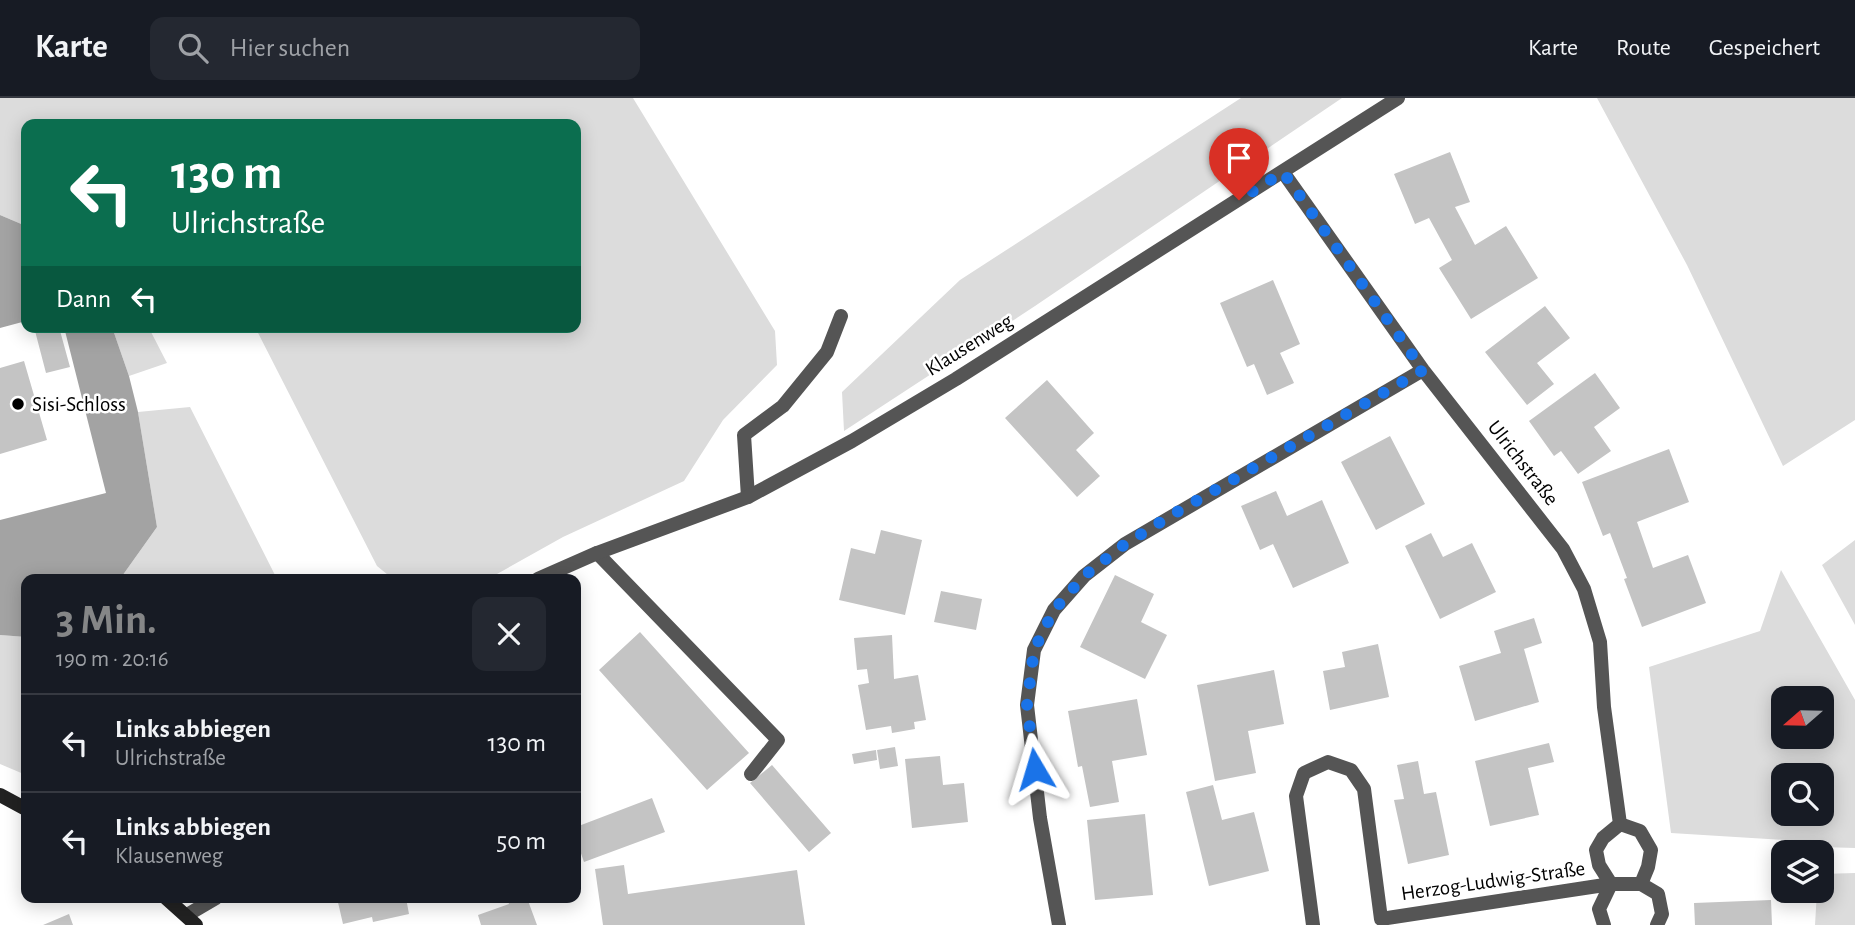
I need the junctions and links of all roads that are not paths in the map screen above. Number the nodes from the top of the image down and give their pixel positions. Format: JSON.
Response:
{"nodes":[{"id":1,"x":1398,"y":98,"type":"edge"},
{"id":2,"x":1283,"y":172,"type":"junction"},
{"id":3,"x":841,"y":316,"type":"dead end"},
{"id":4,"x":1423,"y":370,"type":"junction"},
{"id":5,"x":748,"y":497,"type":"junction"},
{"id":6,"x":597,"y":553,"type":"junction"},
{"id":7,"x":549,"y":574,"type":"edge"},
{"id":8,"x":751,"y":774,"type":"dead end"},
{"id":9,"x":0,"y":795,"type":"edge"},
{"id":10,"x":21,"y":806,"type":"edge"},
{"id":11,"x":1620,"y":824,"type":"junction"},
{"id":12,"x":1611,"y":884,"type":"junction"},
{"id":13,"x":1640,"y":884,"type":"junction"},
{"id":14,"x":172,"y":903,"type":"edge"},
{"id":15,"x":211,"y":903,"type":"edge"},
{"id":16,"x":192,"y":920,"type":"edge"},
{"id":17,"x":1382,"y":922,"type":"edge"},
{"id":18,"x":1059,"y":925,"type":"edge"},
{"id":19,"x":1313,"y":925,"type":"edge"},
{"id":20,"x":1604,"y":925,"type":"edge"},
{"id":21,"x":1657,"y":925,"type":"edge"}],
"edges":[{"from":1,"to":2,"type":"street","name":"Klausenweg"},
{"from":2,"to":4,"type":"street","name":"Ulrichstraße"},
{"from":2,"to":5,"type":"street","name":"Klausenweg"},
{"from":3,"to":5,"type":"street"},
{"from":4,"to":11,"type":"street","name":"Ulrichstraße"},
{"from":4,"to":18,"type":"street"},
{"from":5,"to":6,"type":"street","name":"Klausenweg"},
{"from":6,"to":7,"type":"street","name":"Klausenweg"},
{"from":6,"to":8,"type":"street"},
{"from":9,"to":10,"type":"main road"},
{"from":11,"to":12,"type":"street"},
{"from":11,"to":13,"type":"street"},
{"from":12,"to":13,"type":"street"},
{"from":12,"to":17,"type":"street","name":"Herzog-Ludwig-Straße"},
{"from":12,"to":20,"type":"street"},
{"from":13,"to":21,"type":"street"},
{"from":14,"to":16,"type":"main road"},
{"from":15,"to":16,"type":"street"},
{"from":17,"to":19,"type":"street","name":"Herzog-Ludwig-Straße"}]}
